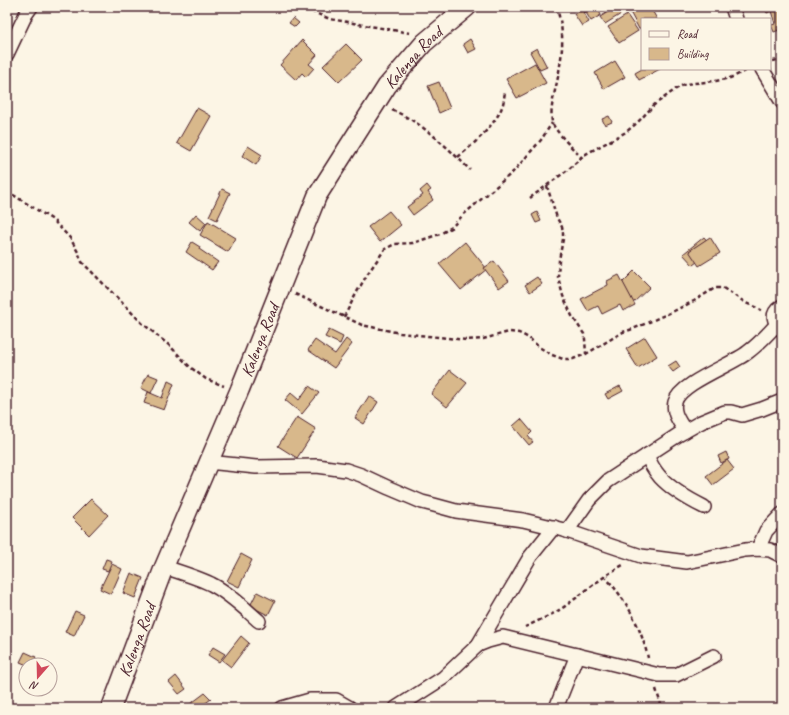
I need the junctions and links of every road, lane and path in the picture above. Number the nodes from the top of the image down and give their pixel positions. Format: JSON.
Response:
{"nodes":[{"id":1,"x":31,"y":7,"type":"edge"},
{"id":2,"x":306,"y":7,"type":"edge"},
{"id":3,"x":467,"y":7,"type":"edge"},
{"id":4,"x":556,"y":7,"type":"edge"},
{"id":5,"x":732,"y":7,"type":"edge"},
{"id":6,"x":736,"y":18,"type":"edge"},
{"id":7,"x":430,"y":38,"type":"junction"},
{"id":8,"x":7,"y":54,"type":"edge"},
{"id":9,"x":782,"y":59,"type":"edge"},
{"id":10,"x":771,"y":62,"type":"edge"},
{"id":11,"x":748,"y":70,"type":"edge"},
{"id":12,"x":763,"y":70,"type":"edge"},
{"id":13,"x":505,"y":92,"type":"dead end"},
{"id":14,"x":782,"y":102,"type":"edge"},
{"id":15,"x":375,"y":105,"type":"junction"},
{"id":16,"x":552,"y":123,"type":"junction"},
{"id":17,"x":581,"y":157,"type":"junction"},
{"id":18,"x":458,"y":158,"type":"junction"},
{"id":19,"x":470,"y":170,"type":"dead end"},
{"id":20,"x":547,"y":186,"type":"junction"},
{"id":21,"x":7,"y":191,"type":"edge"},
{"id":22,"x":530,"y":198,"type":"dead end"},
{"id":23,"x":280,"y":287,"type":"junction"},
{"id":24,"x":344,"y":317,"type":"junction"},
{"id":25,"x":779,"y":319,"type":"edge"},
{"id":26,"x":586,"y":354,"type":"junction"},
{"id":27,"x":240,"y":389,"type":"junction"},
{"id":28,"x":782,"y":401,"type":"edge"},
{"id":29,"x":685,"y":431,"type":"junction"},
{"id":30,"x":646,"y":455,"type":"junction"},
{"id":31,"x":208,"y":462,"type":"junction"},
{"id":32,"x":704,"y":507,"type":"dead end"},
{"id":33,"x":782,"y":514,"type":"edge"},
{"id":34,"x":560,"y":529,"type":"junction"},
{"id":35,"x":758,"y":548,"type":"junction"},
{"id":36,"x":641,"y":556,"type":"junction"},
{"id":37,"x":782,"y":556,"type":"edge"},
{"id":38,"x":164,"y":567,"type":"junction"},
{"id":39,"x":604,"y":576,"type":"junction"},
{"id":40,"x":259,"y":621,"type":"dead end"},
{"id":41,"x":502,"y":637,"type":"junction"},
{"id":42,"x":478,"y":645,"type":"junction"},
{"id":43,"x":577,"y":655,"type":"junction"},
{"id":44,"x":714,"y":656,"type":"dead end"},
{"id":45,"x":649,"y":673,"type":"junction"},
{"id":46,"x":110,"y":708,"type":"edge"},
{"id":47,"x":282,"y":708,"type":"edge"},
{"id":48,"x":350,"y":708,"type":"edge"},
{"id":49,"x":396,"y":708,"type":"edge"},
{"id":50,"x":556,"y":708,"type":"edge"}],
"edges":[{"from":1,"to":8,"type":"street"},
{"from":2,"to":7,"type":"path"},
{"from":3,"to":7,"type":"main road","name":"Kalenga Road"},
{"from":4,"to":16,"type":"path"},
{"from":5,"to":6,"type":"street"},
{"from":7,"to":15,"type":"main road","name":"Kalenga Road"},
{"from":9,"to":10,"type":"path"},
{"from":11,"to":17,"type":"path"},
{"from":12,"to":14,"type":"street"},
{"from":13,"to":18,"type":"path"},
{"from":15,"to":18,"type":"path"},
{"from":15,"to":23,"type":"main road","name":"Kalenga Road"},
{"from":16,"to":17,"type":"path"},
{"from":16,"to":24,"type":"path"},
{"from":17,"to":20,"type":"path"},
{"from":18,"to":19,"type":"path"},
{"from":20,"to":22,"type":"path"},
{"from":20,"to":26,"type":"path"},
{"from":21,"to":27,"type":"path"},
{"from":23,"to":24,"type":"path"},
{"from":23,"to":27,"type":"main road","name":"Kalenga Road"},
{"from":24,"to":26,"type":"path"},
{"from":25,"to":26,"type":"path"},
{"from":25,"to":29,"type":"street"},
{"from":27,"to":31,"type":"main road","name":"Kalenga Road"},
{"from":28,"to":29,"type":"street"},
{"from":29,"to":30,"type":"street"},
{"from":30,"to":32,"type":"street"},
{"from":30,"to":34,"type":"street"},
{"from":31,"to":34,"type":"street"},
{"from":31,"to":38,"type":"main road","name":"Kalenga Road"},
{"from":33,"to":35,"type":"street"},
{"from":34,"to":36,"type":"street"},
{"from":34,"to":42,"type":"street"},
{"from":35,"to":36,"type":"street"},
{"from":35,"to":37,"type":"street"},
{"from":36,"to":39,"type":"path"},
{"from":38,"to":40,"type":"street"},
{"from":38,"to":46,"type":"main road","name":"Kalenga Road"},
{"from":39,"to":41,"type":"path"},
{"from":39,"to":45,"type":"path"},
{"from":41,"to":42,"type":"street"},
{"from":41,"to":43,"type":"street"},
{"from":42,"to":49,"type":"street"},
{"from":43,"to":45,"type":"street"},
{"from":43,"to":50,"type":"street"},
{"from":44,"to":45,"type":"street"},
{"from":47,"to":48,"type":"street"}]}
